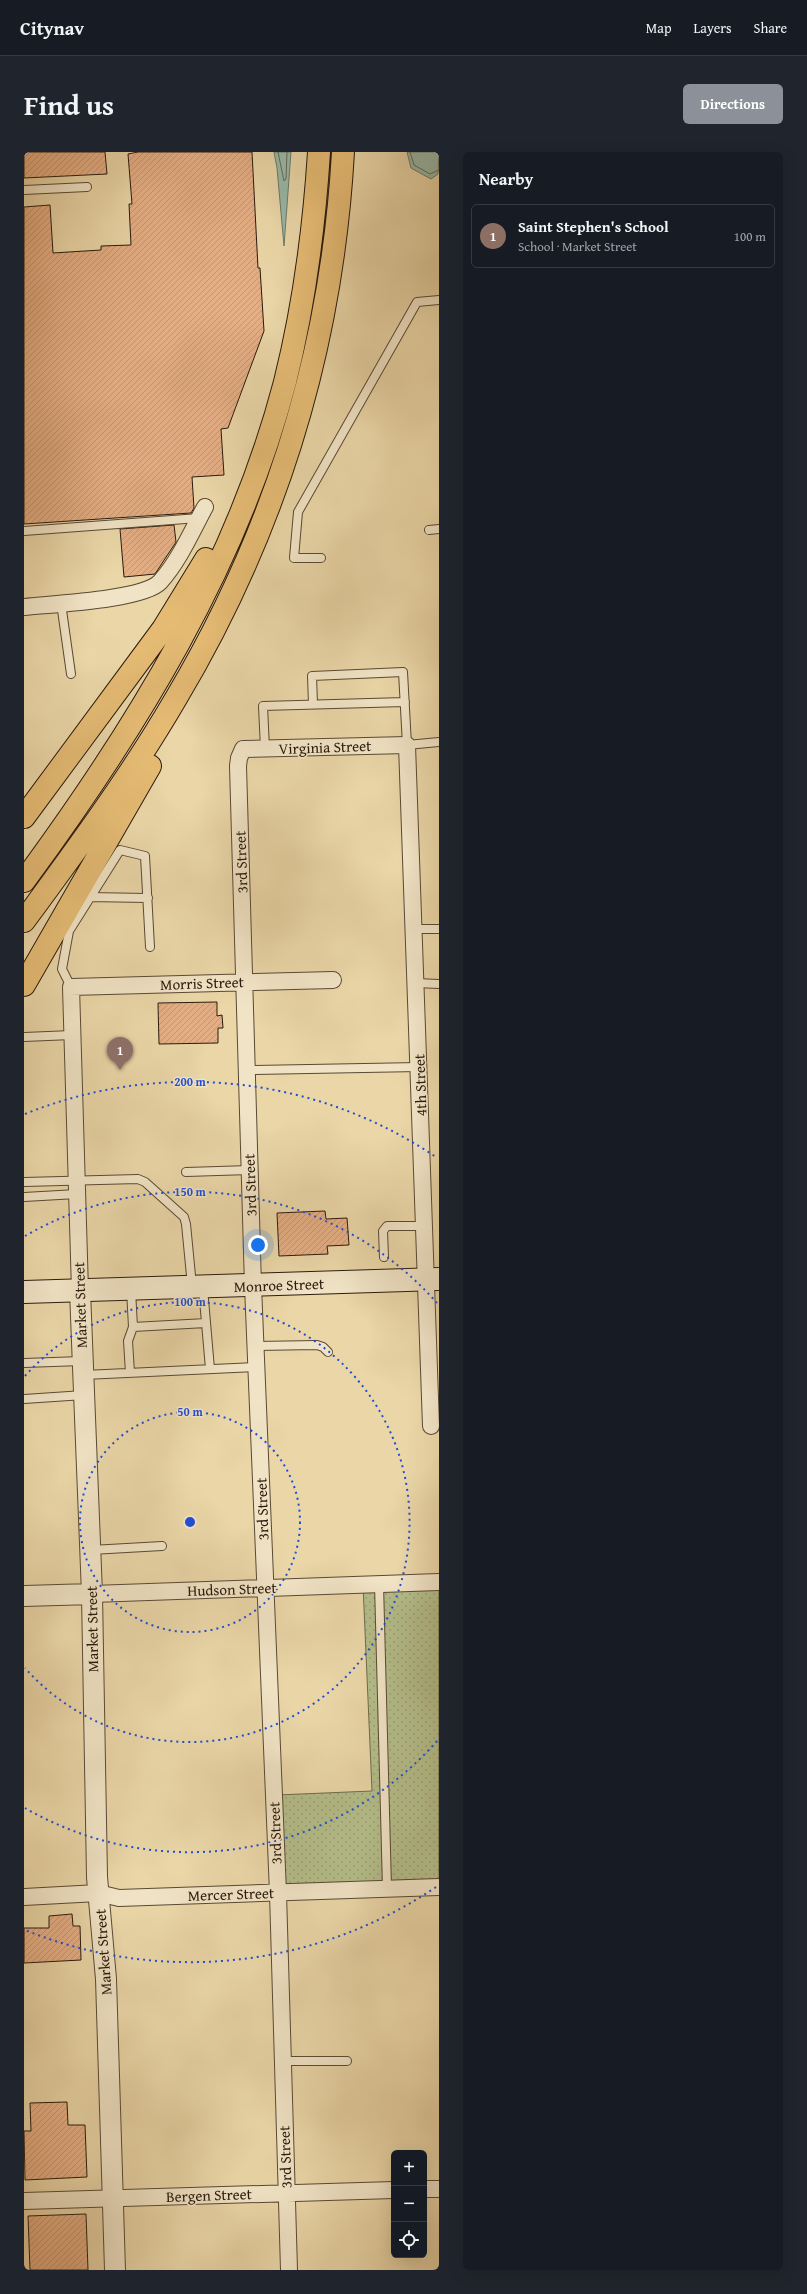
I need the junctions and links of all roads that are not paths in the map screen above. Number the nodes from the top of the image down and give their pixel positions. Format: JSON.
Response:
{"nodes":[{"id":1,"x":319,"y":152,"type":"edge"},
{"id":2,"x":343,"y":152,"type":"edge"},
{"id":3,"x":87,"y":187,"type":"dead end"},
{"id":4,"x":24,"y":190,"type":"edge"},
{"id":5,"x":439,"y":300,"type":"edge"},
{"id":6,"x":302,"y":306,"type":"junction"},
{"id":7,"x":270,"y":504,"type":"junction"},
{"id":8,"x":202,"y":512,"type":"joint"},
{"id":9,"x":439,"y":529,"type":"edge"},
{"id":10,"x":429,"y":530,"type":"dead end"},
{"id":11,"x":24,"y":531,"type":"edge"},
{"id":12,"x":321,"y":558,"type":"dead end"},
{"id":13,"x":61,"y":603,"type":"junction"},
{"id":14,"x":24,"y":607,"type":"edge"},
{"id":15,"x":71,"y":674,"type":"dead end"},
{"id":16,"x":405,"y":702,"type":"junction"},
{"id":17,"x":313,"y":704,"type":"junction"},
{"id":18,"x":439,"y":742,"type":"edge"},
{"id":19,"x":407,"y":745,"type":"junction"},
{"id":20,"x":265,"y":749,"type":"junction"},
{"id":21,"x":243,"y":750,"type":"joint"},
{"id":22,"x":24,"y":817,"type":"edge"},
{"id":23,"x":24,"y":880,"type":"edge"},
{"id":24,"x":88,"y":897,"type":"junction"},
{"id":25,"x":148,"y":898,"type":"junction"},
{"id":26,"x":24,"y":921,"type":"edge"},
{"id":27,"x":414,"y":929,"type":"junction"},
{"id":28,"x":439,"y":929,"type":"edge"},
{"id":29,"x":150,"y":947,"type":"dead end"},
{"id":30,"x":333,"y":980,"type":"dead end"},
{"id":31,"x":244,"y":982,"type":"junction"},
{"id":32,"x":416,"y":983,"type":"junction"},
{"id":33,"x":439,"y":984,"type":"edge"},
{"id":34,"x":24,"y":985,"type":"edge"},
{"id":35,"x":71,"y":987,"type":"junction"},
{"id":36,"x":72,"y":1034,"type":"junction"},
{"id":37,"x":24,"y":1037,"type":"edge"},
{"id":38,"x":419,"y":1067,"type":"junction"},
{"id":39,"x":247,"y":1070,"type":"junction"},
{"id":40,"x":250,"y":1170,"type":"junction"},
{"id":41,"x":186,"y":1172,"type":"dead end"},
{"id":42,"x":24,"y":1182,"type":"edge"},
{"id":43,"x":77,"y":1188,"type":"junction"},
{"id":44,"x":24,"y":1197,"type":"edge"},
{"id":45,"x":425,"y":1226,"type":"junction"},
{"id":46,"x":384,"y":1257,"type":"dead end"},
{"id":47,"x":433,"y":1279,"type":"edge"},
{"id":48,"x":253,"y":1286,"type":"junction"},
{"id":49,"x":198,"y":1287,"type":"junction"},
{"id":50,"x":131,"y":1289,"type":"junction"},
{"id":51,"x":80,"y":1291,"type":"junction"},
{"id":52,"x":24,"y":1292,"type":"edge"},
{"id":53,"x":206,"y":1323,"type":"junction"},
{"id":54,"x":133,"y":1327,"type":"junction"},
{"id":55,"x":256,"y":1346,"type":"junction"},
{"id":56,"x":328,"y":1352,"type":"dead end"},
{"id":57,"x":24,"y":1363,"type":"edge"},
{"id":58,"x":257,"y":1367,"type":"junction"},
{"id":59,"x":83,"y":1368,"type":"junction"},
{"id":60,"x":210,"y":1369,"type":"junction"},
{"id":61,"x":130,"y":1373,"type":"junction"},
{"id":62,"x":434,"y":1379,"type":"edge"},
{"id":63,"x":84,"y":1395,"type":"junction"},
{"id":64,"x":24,"y":1399,"type":"edge"},
{"id":65,"x":437,"y":1426,"type":"edge"},
{"id":66,"x":162,"y":1546,"type":"dead end"},
{"id":67,"x":90,"y":1550,"type":"junction"},
{"id":68,"x":439,"y":1582,"type":"edge"},
{"id":69,"x":378,"y":1584,"type":"junction"},
{"id":70,"x":265,"y":1588,"type":"junction"},
{"id":71,"x":92,"y":1594,"type":"junction"},
{"id":72,"x":24,"y":1596,"type":"edge"},
{"id":73,"x":439,"y":1886,"type":"edge"},
{"id":74,"x":387,"y":1888,"type":"junction"},
{"id":75,"x":98,"y":1893,"type":"junction"},
{"id":76,"x":278,"y":1893,"type":"junction"},
{"id":77,"x":24,"y":1896,"type":"edge"},
{"id":78,"x":282,"y":2061,"type":"junction"},
{"id":79,"x":347,"y":2061,"type":"dead end"},
{"id":80,"x":427,"y":2189,"type":"edge"},
{"id":81,"x":439,"y":2189,"type":"edge"},
{"id":82,"x":391,"y":2190,"type":"edge"},
{"id":83,"x":286,"y":2193,"type":"junction"},
{"id":84,"x":113,"y":2198,"type":"junction"},
{"id":85,"x":24,"y":2201,"type":"edge"},
{"id":86,"x":115,"y":2270,"type":"edge"},
{"id":87,"x":289,"y":2270,"type":"edge"}],
"edges":[{"from":1,"to":6,"type":"highway"},
{"from":2,"to":7,"type":"highway"},
{"from":3,"to":4,"type":"lane"},
{"from":5,"to":12,"type":"lane"},
{"from":6,"to":22,"type":"highway"},
{"from":6,"to":23,"type":"highway"},
{"from":7,"to":26,"type":"highway"},
{"from":7,"to":34,"type":"highway"},
{"from":8,"to":11,"type":"lane"},
{"from":8,"to":13,"type":"street"},
{"from":9,"to":10,"type":"lane"},
{"from":13,"to":14,"type":"street"},
{"from":13,"to":15,"type":"lane"},
{"from":16,"to":17,"type":"lane"},
{"from":16,"to":17,"type":"lane"},
{"from":16,"to":19,"type":"lane"},
{"from":17,"to":20,"type":"lane"},
{"from":18,"to":19,"type":"lane"},
{"from":19,"to":20,"type":"street","name":"Virginia Street"},
{"from":19,"to":27,"type":"street","name":"4th Street"},
{"from":20,"to":21,"type":"street","name":"Virginia Street"},
{"from":21,"to":31,"type":"street","name":"3rd Street"},
{"from":24,"to":25,"type":"lane"},
{"from":24,"to":25,"type":"lane"},
{"from":24,"to":35,"type":"lane"},
{"from":25,"to":29,"type":"lane"},
{"from":27,"to":28,"type":"lane"},
{"from":27,"to":32,"type":"street","name":"4th Street"},
{"from":30,"to":31,"type":"street","name":"Morris Street"},
{"from":31,"to":35,"type":"street","name":"Morris Street"},
{"from":31,"to":39,"type":"street","name":"3rd Street"},
{"from":32,"to":33,"type":"lane"},
{"from":32,"to":38,"type":"street","name":"4th Street"},
{"from":35,"to":36,"type":"street","name":"Market Street"},
{"from":36,"to":37,"type":"lane"},
{"from":36,"to":43,"type":"street","name":"Market Street"},
{"from":38,"to":39,"type":"lane"},
{"from":38,"to":45,"type":"street","name":"4th Street"},
{"from":39,"to":40,"type":"street","name":"3rd Street"},
{"from":40,"to":41,"type":"lane"},
{"from":40,"to":48,"type":"street","name":"3rd Street"},
{"from":42,"to":43,"type":"lane"},
{"from":43,"to":44,"type":"lane"},
{"from":43,"to":49,"type":"lane"},
{"from":43,"to":51,"type":"street","name":"Market Street"},
{"from":45,"to":46,"type":"lane"},
{"from":45,"to":47,"type":"street","name":"4th Street"},
{"from":47,"to":48,"type":"main road","name":"Monroe Street"},
{"from":47,"to":62,"type":"street","name":"4th Street"},
{"from":48,"to":49,"type":"main road","name":"Monroe Street"},
{"from":48,"to":55,"type":"street","name":"3rd Street"},
{"from":49,"to":50,"type":"main road","name":"Monroe Street"},
{"from":49,"to":53,"type":"lane"},
{"from":50,"to":51,"type":"main road","name":"Monroe Street"},
{"from":50,"to":54,"type":"lane"},
{"from":51,"to":52,"type":"main road","name":"Monroe Street"},
{"from":51,"to":59,"type":"street","name":"Market Street"},
{"from":53,"to":54,"type":"lane"},
{"from":53,"to":60,"type":"lane"},
{"from":54,"to":61,"type":"lane"},
{"from":55,"to":56,"type":"lane"},
{"from":55,"to":58,"type":"street","name":"3rd Street"},
{"from":57,"to":59,"type":"lane"},
{"from":58,"to":60,"type":"lane"},
{"from":58,"to":70,"type":"street","name":"3rd Street"},
{"from":59,"to":61,"type":"lane"},
{"from":59,"to":63,"type":"street","name":"Market Street"},
{"from":60,"to":61,"type":"lane"},
{"from":62,"to":65,"type":"street","name":"4th Street"},
{"from":63,"to":64,"type":"lane"},
{"from":63,"to":67,"type":"street","name":"Market Street"},
{"from":66,"to":67,"type":"lane"},
{"from":67,"to":71,"type":"street","name":"Market Street"},
{"from":68,"to":69,"type":"street","name":"Hudson Street"},
{"from":69,"to":70,"type":"street","name":"Hudson Street"},
{"from":69,"to":74,"type":"lane"},
{"from":70,"to":71,"type":"street","name":"Hudson Street"},
{"from":70,"to":76,"type":"street","name":"3rd Street"},
{"from":71,"to":72,"type":"street","name":"Hudson Street"},
{"from":71,"to":75,"type":"street","name":"Market Street"},
{"from":73,"to":74,"type":"street","name":"Mercer Street"},
{"from":74,"to":76,"type":"street","name":"Mercer Street"},
{"from":75,"to":76,"type":"street","name":"Mercer Street"},
{"from":75,"to":77,"type":"street","name":"Mercer Street"},
{"from":75,"to":84,"type":"street","name":"Market Street"},
{"from":76,"to":78,"type":"street","name":"3rd Street"},
{"from":78,"to":79,"type":"lane"},
{"from":78,"to":83,"type":"street","name":"3rd Street"},
{"from":80,"to":81,"type":"street"},
{"from":82,"to":83,"type":"street","name":"Bergen Street"},
{"from":83,"to":84,"type":"street","name":"Bergen Street"},
{"from":83,"to":87,"type":"street","name":"3rd Street"},
{"from":84,"to":85,"type":"street","name":"Bergen Street"},
{"from":84,"to":86,"type":"street","name":"Market Street"}]}
